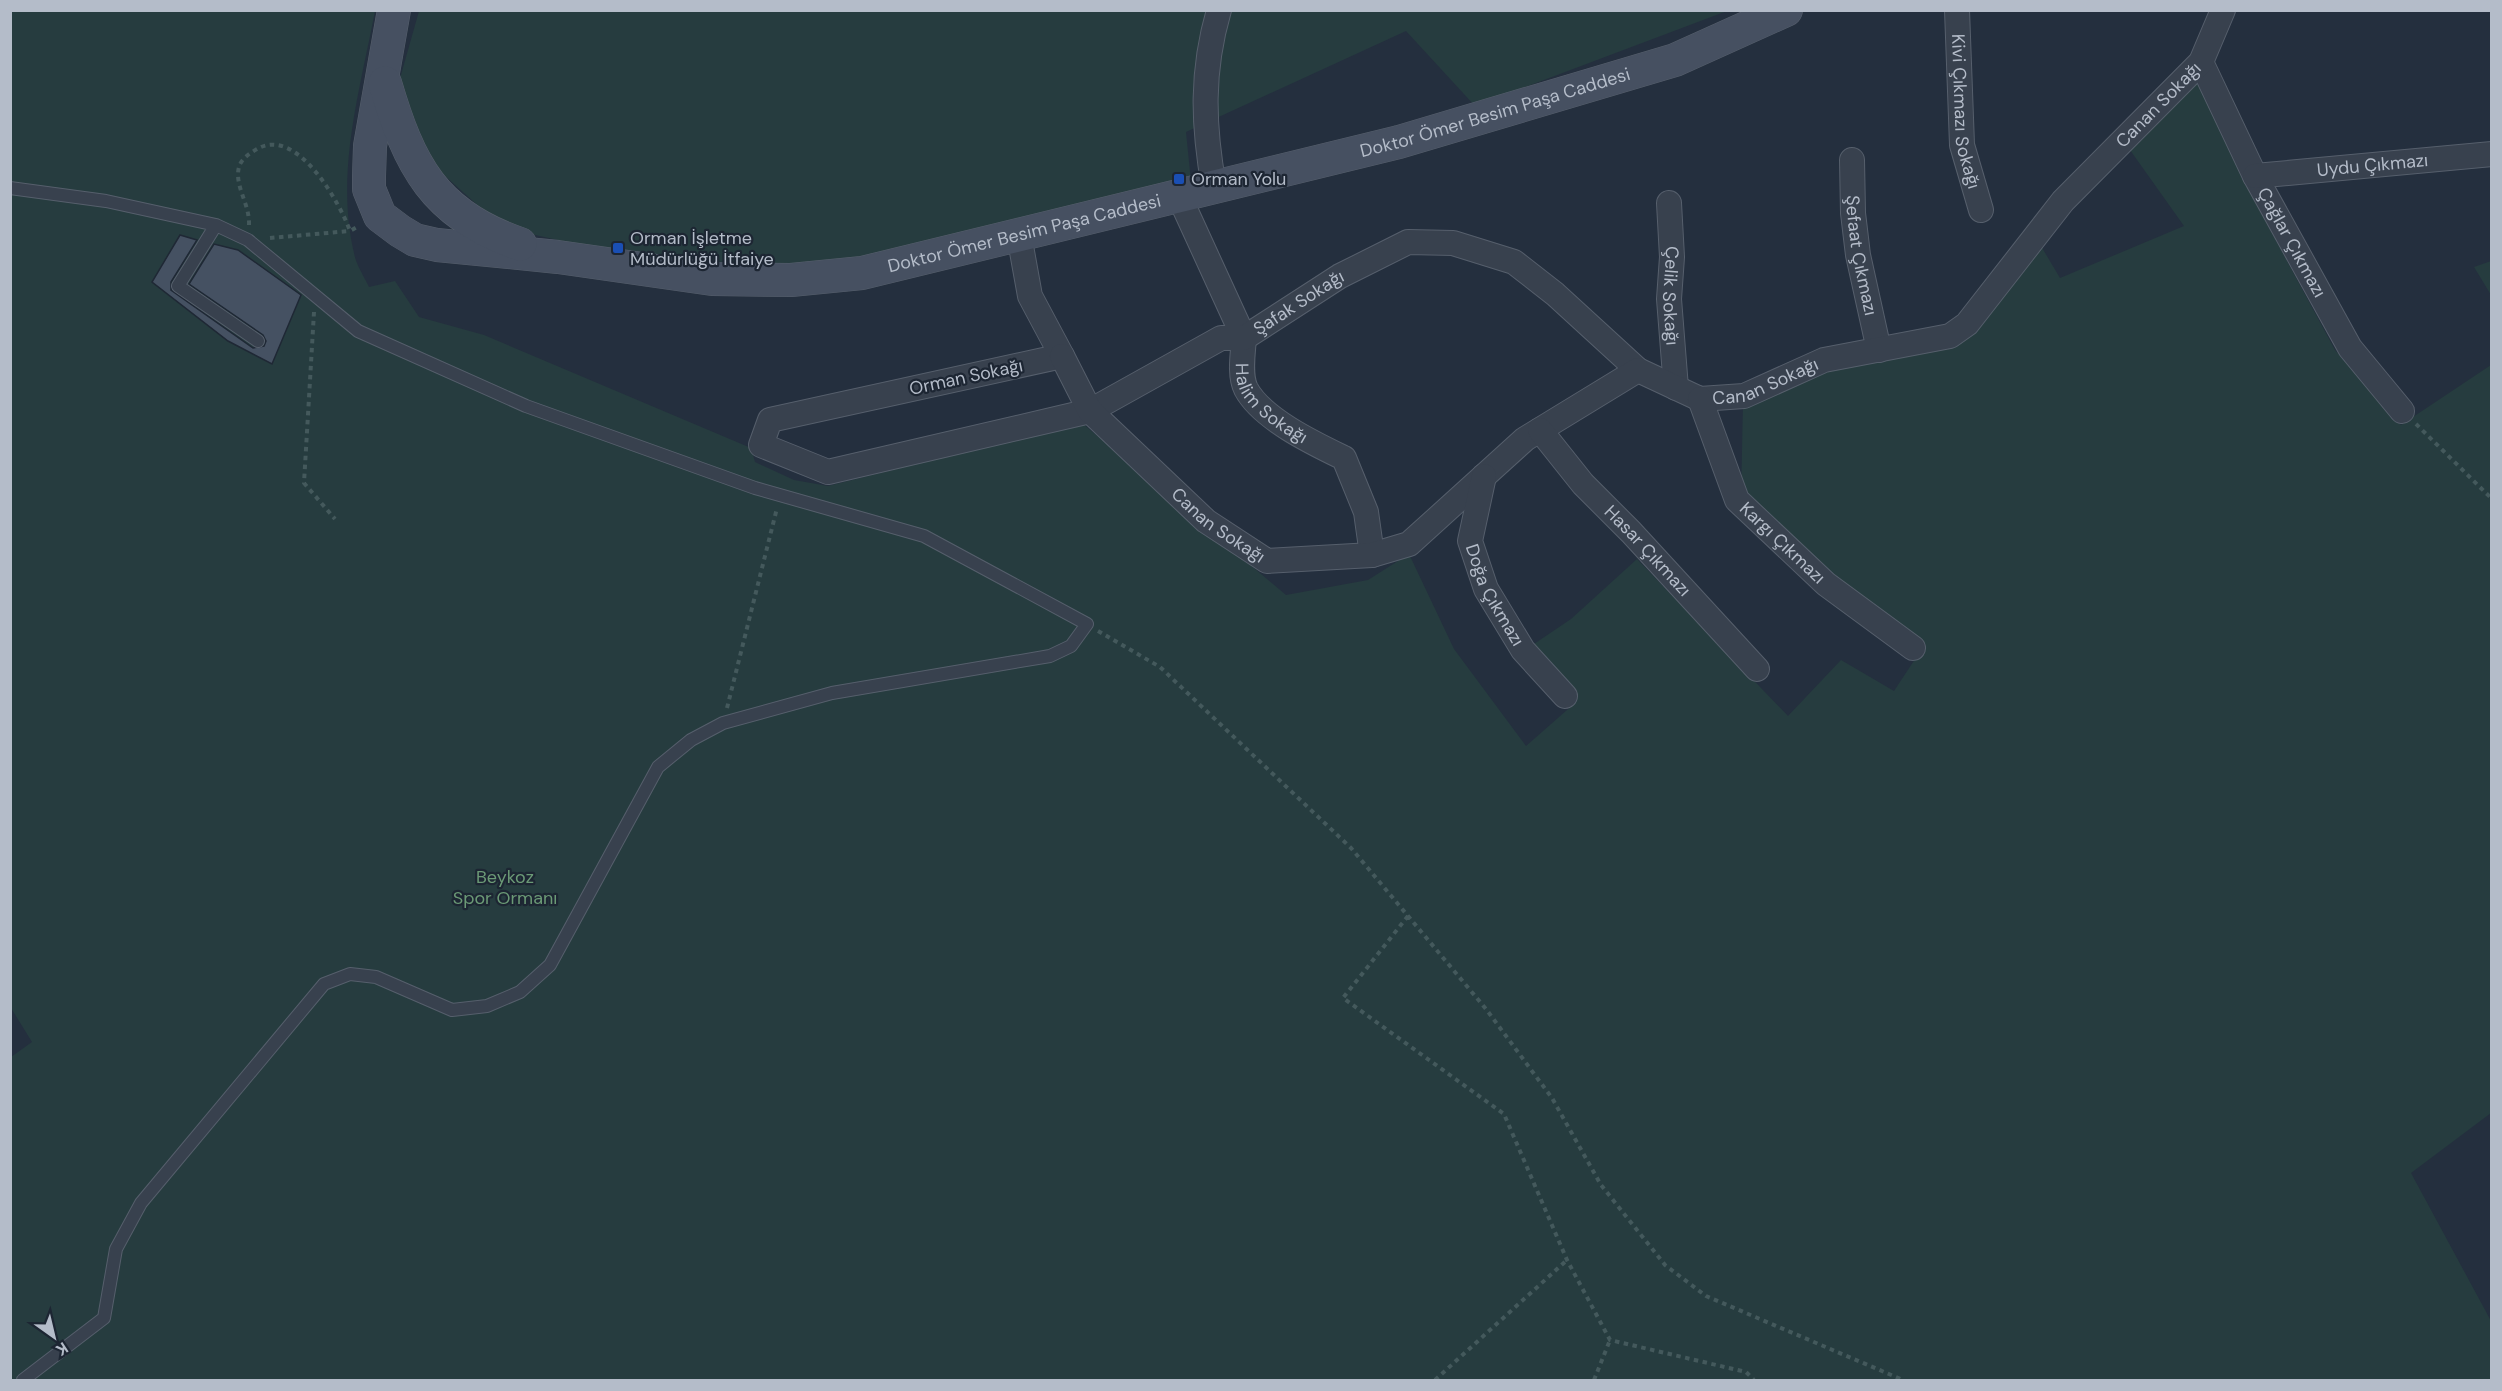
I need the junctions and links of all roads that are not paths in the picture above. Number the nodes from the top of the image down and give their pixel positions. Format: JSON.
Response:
{"nodes":[{"id":1,"x":393,"y":10,"type":"edge"},
{"id":2,"x":1219,"y":10,"type":"edge"},
{"id":3,"x":1786,"y":10,"type":"edge"},
{"id":4,"x":1957,"y":10,"type":"edge"},
{"id":5,"x":2223,"y":10,"type":"edge"},
{"id":6,"x":2201,"y":63,"type":"junction"},
{"id":7,"x":383,"y":79,"type":"junction"},
{"id":8,"x":2492,"y":154,"type":"edge"},
{"id":9,"x":1852,"y":160,"type":"dead end"},
{"id":10,"x":2254,"y":176,"type":"junction"},
{"id":11,"x":427,"y":182,"type":"junction"},
{"id":12,"x":1215,"y":187,"type":"junction"},
{"id":13,"x":10,"y":188,"type":"edge"},
{"id":14,"x":1179,"y":196,"type":"junction"},
{"id":15,"x":1669,"y":203,"type":"dead end"},
{"id":16,"x":1981,"y":210,"type":"dead end"},
{"id":17,"x":380,"y":215,"type":"junction"},
{"id":18,"x":216,"y":225,"type":"junction"},
{"id":19,"x":1019,"y":235,"type":"junction"},
{"id":20,"x":558,"y":257,"type":"junction"},
{"id":21,"x":1244,"y":338,"type":"junction"},
{"id":22,"x":258,"y":341,"type":"dead end"},
{"id":23,"x":1879,"y":350,"type":"junction"},
{"id":24,"x":1062,"y":356,"type":"junction"},
{"id":25,"x":1638,"y":370,"type":"junction"},
{"id":26,"x":1676,"y":388,"type":"junction"},
{"id":27,"x":1700,"y":399,"type":"junction"},
{"id":28,"x":1090,"y":411,"type":"junction"},
{"id":29,"x":2402,"y":411,"type":"road end"},
{"id":30,"x":1540,"y":430,"type":"junction"},
{"id":31,"x":828,"y":472,"type":"joint"},
{"id":32,"x":1484,"y":476,"type":"junction"},
{"id":33,"x":1372,"y":555,"type":"junction"},
{"id":34,"x":1913,"y":648,"type":"dead end"},
{"id":35,"x":1757,"y":669,"type":"dead end"},
{"id":36,"x":1565,"y":696,"type":"dead end"},
{"id":37,"x":23,"y":1380,"type":"edge"}],
"edges":[{"from":1,"to":7,"type":"street"},
{"from":2,"to":12,"type":"street"},
{"from":3,"to":12,"type":"street","name":"Doktor Ömer Besim Paşa Caddesi"},
{"from":4,"to":16,"type":"street","name":"Kivi Çıkmazı Sokağı"},
{"from":5,"to":6,"type":"street","name":"Canan Sokağı"},
{"from":6,"to":10,"type":"street","name":"Çağlar Çıkmazı"},
{"from":6,"to":23,"type":"street","name":"Canan Sokağı"},
{"from":7,"to":11,"type":"street"},
{"from":7,"to":17,"type":"street"},
{"from":8,"to":10,"type":"street","name":"Uydu Çıkmazı"},
{"from":9,"to":23,"type":"street","name":"Şefaat Çıkmazı"},
{"from":10,"to":29,"type":"street","name":"Çağlar Çıkmazı"},
{"from":11,"to":17,"type":"street"},
{"from":11,"to":20,"type":"street"},
{"from":12,"to":14,"type":"street","name":"Doktor Ömer Besim Paşa Caddesi"},
{"from":13,"to":18,"type":"lane"},
{"from":14,"to":19,"type":"street","name":"Doktor Ömer Besim Paşa Caddesi"},
{"from":14,"to":21,"type":"street","name":"Halim Sokağı"},
{"from":15,"to":26,"type":"street","name":"Çelik Sokağı"},
{"from":17,"to":20,"type":"street","name":"Doktor Ömer Besim Paşa Caddesi"},
{"from":18,"to":22,"type":"lane"},
{"from":18,"to":37,"type":"lane"},
{"from":19,"to":20,"type":"street","name":"Doktor Ömer Besim Paşa Caddesi"},
{"from":19,"to":24,"type":"street"},
{"from":21,"to":25,"type":"street","name":"Şafak Sokağı"},
{"from":21,"to":28,"type":"street","name":"Şafak Sokağı"},
{"from":21,"to":33,"type":"street","name":"Halim Sokağı"},
{"from":23,"to":27,"type":"street","name":"Canan Sokağı"},
{"from":24,"to":28,"type":"street","name":"Canan Sokağı"},
{"from":24,"to":31,"type":"street","name":"Orman Sokağı"},
{"from":25,"to":26,"type":"street","name":"Canan Sokağı"},
{"from":25,"to":30,"type":"street","name":"Canan Sokağı"},
{"from":26,"to":27,"type":"street","name":"Canan Sokağı"},
{"from":27,"to":34,"type":"street","name":"Kargı Çıkmazı"},
{"from":28,"to":31,"type":"street","name":"Şafak Sokağı"},
{"from":28,"to":33,"type":"street","name":"Canan Sokağı"},
{"from":30,"to":32,"type":"street","name":"Canan Sokağı"},
{"from":30,"to":35,"type":"street","name":"Hasar Çıkmazı"},
{"from":32,"to":33,"type":"street","name":"Canan Sokağı"},
{"from":32,"to":36,"type":"street","name":"Doğa Çıkmazı"}]}
